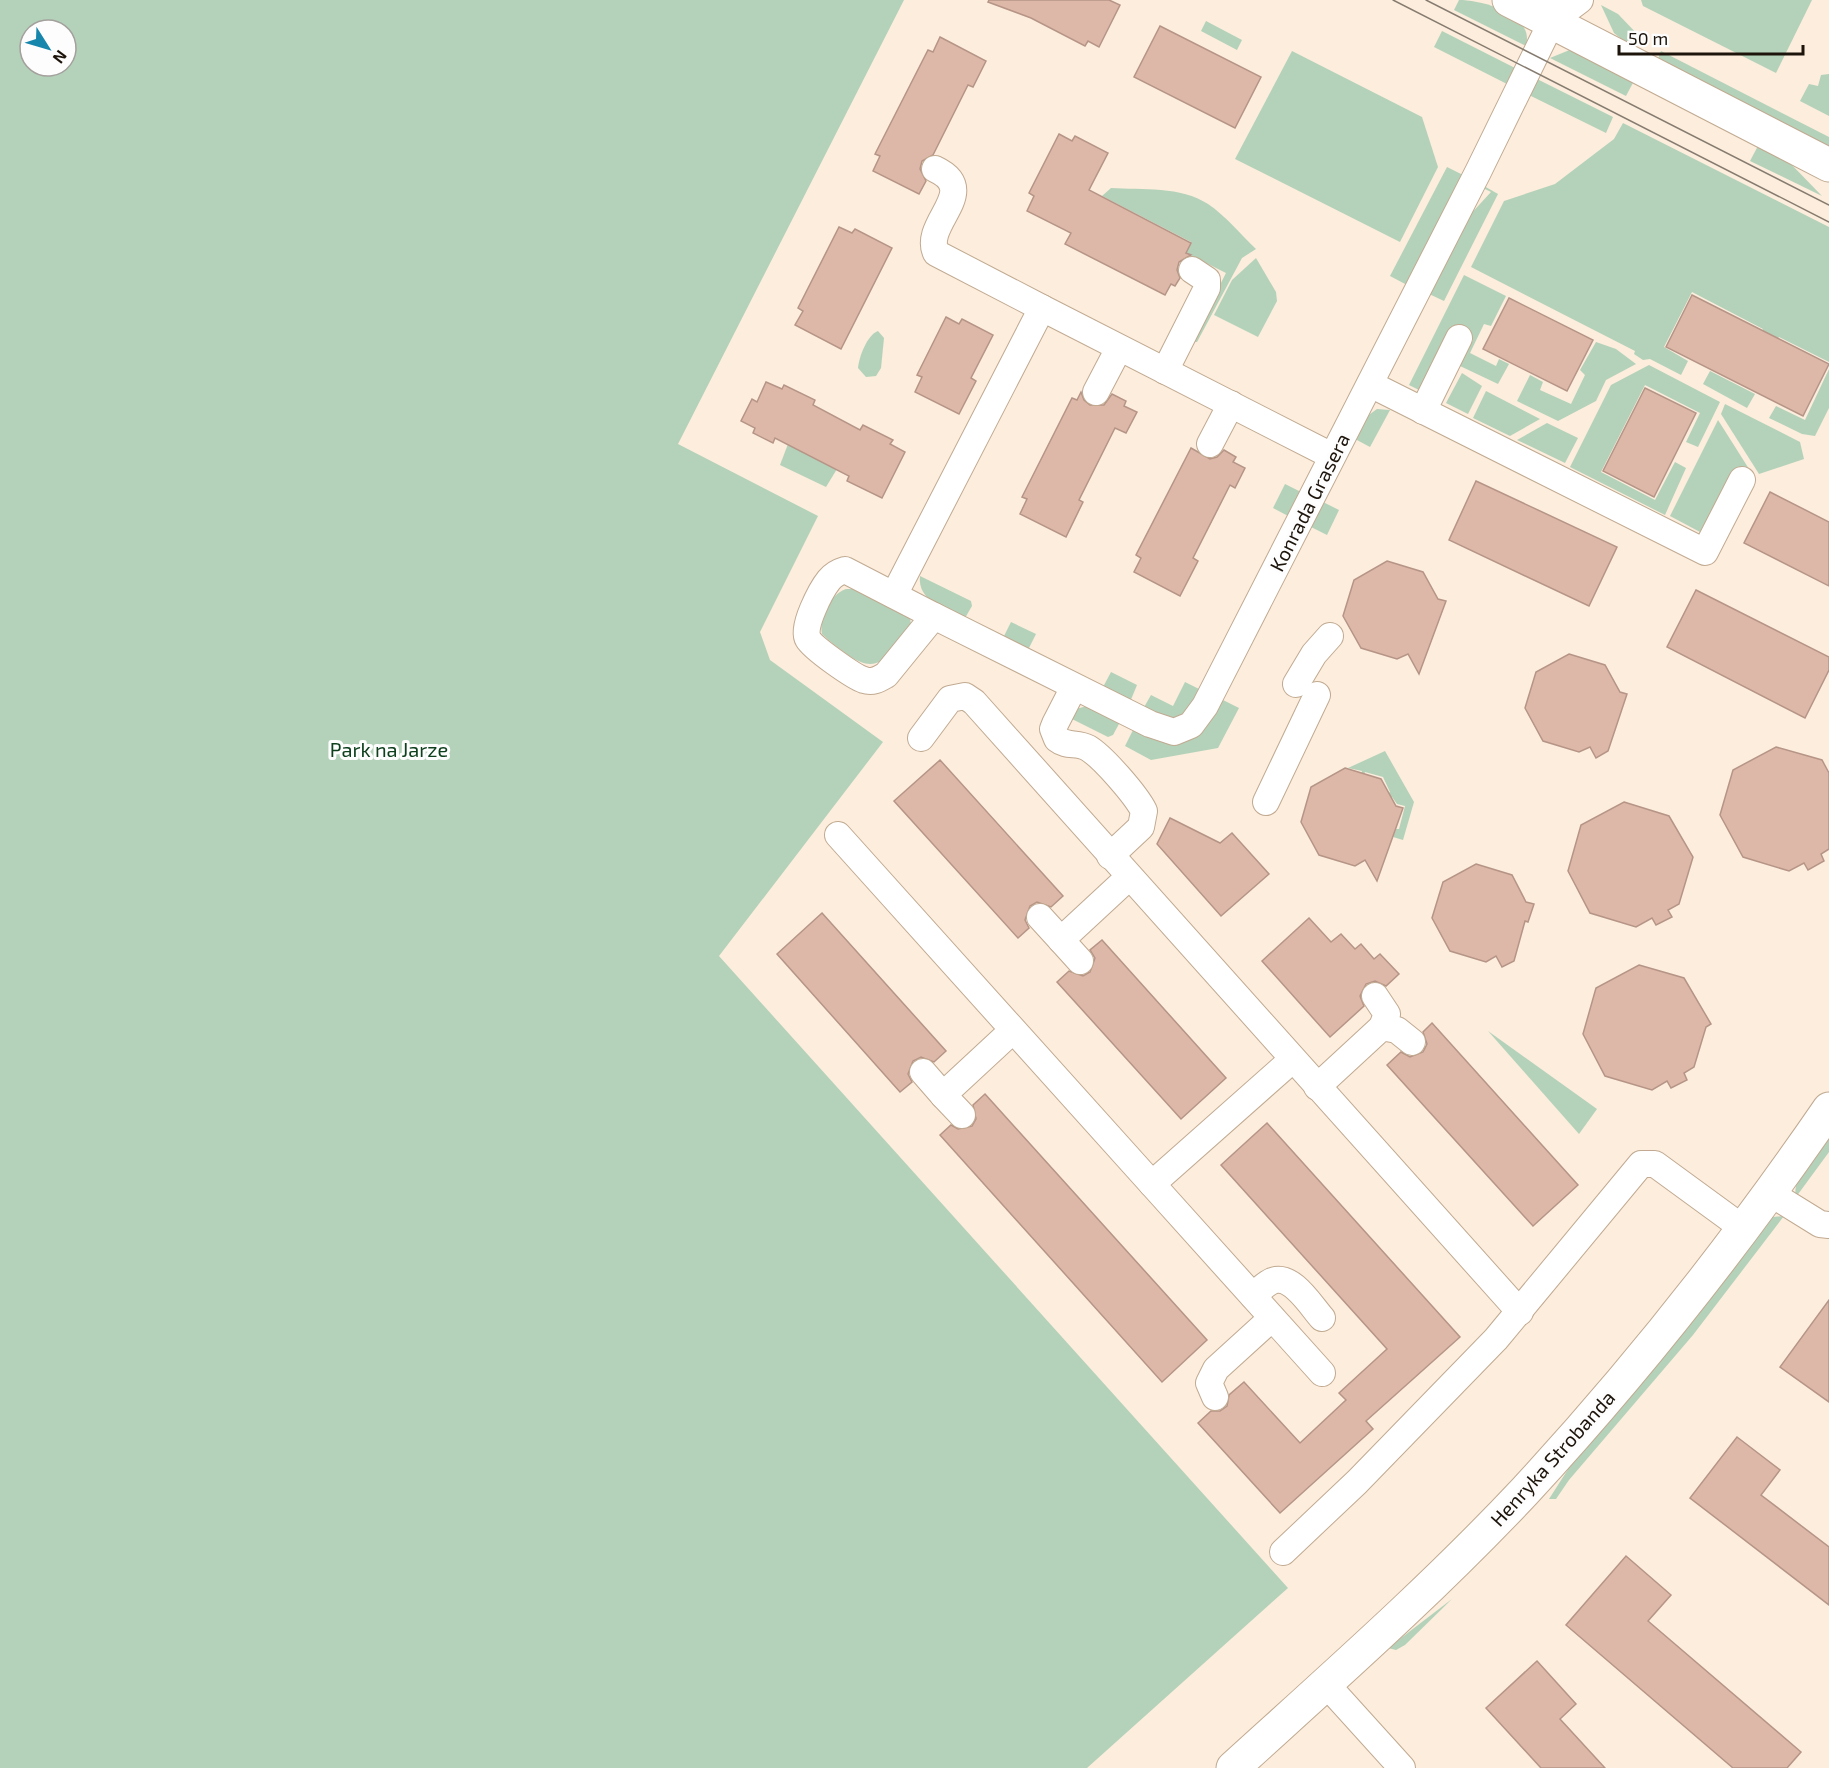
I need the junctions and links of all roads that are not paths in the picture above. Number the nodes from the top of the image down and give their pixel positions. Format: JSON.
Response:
{"nodes":[{"id":1,"x":1509,"y":0,"type":"edge"},
{"id":2,"x":1580,"y":0,"type":"edge"},
{"id":3,"x":1552,"y":11,"type":"edge"},
{"id":4,"x":1768,"y":135,"type":"junction"},
{"id":5,"x":1829,"y":165,"type":"edge"},
{"id":6,"x":935,"y":169,"type":"dead end"},
{"id":7,"x":1829,"y":188,"type":"edge"},
{"id":8,"x":1192,"y":270,"type":"dead end"},
{"id":9,"x":1041,"y":308,"type":"junction"},
{"id":10,"x":1459,"y":338,"type":"dead end"},
{"id":11,"x":1119,"y":348,"type":"junction"},
{"id":12,"x":1165,"y":371,"type":"junction"},
{"id":13,"x":1370,"y":384,"type":"junction"},
{"id":14,"x":1096,"y":392,"type":"dead end"},
{"id":15,"x":1231,"y":404,"type":"junction"},
{"id":16,"x":1423,"y":411,"type":"junction"},
{"id":17,"x":1210,"y":444,"type":"dead end"},
{"id":18,"x":1332,"y":456,"type":"junction"},
{"id":19,"x":1742,"y":480,"type":"dead end"},
{"id":20,"x":894,"y":595,"type":"junction"},
{"id":21,"x":934,"y":616,"type":"junction"},
{"id":22,"x":1330,"y":636,"type":"dead end"},
{"id":23,"x":1074,"y":687,"type":"junction"},
{"id":24,"x":921,"y":738,"type":"dead end"},
{"id":25,"x":1266,"y":802,"type":"dead end"},
{"id":26,"x":838,"y":835,"type":"dead end"},
{"id":27,"x":1110,"y":856,"type":"junction"},
{"id":28,"x":1129,"y":877,"type":"junction"},
{"id":29,"x":1040,"y":917,"type":"dead end"},
{"id":30,"x":1061,"y":940,"type":"junction"},
{"id":31,"x":1080,"y":961,"type":"dead end"},
{"id":32,"x":1375,"y":996,"type":"dead end"},
{"id":33,"x":1382,"y":1027,"type":"junction"},
{"id":34,"x":1012,"y":1031,"type":"junction"},
{"id":35,"x":1412,"y":1042,"type":"dead end"},
{"id":36,"x":1292,"y":1060,"type":"junction"},
{"id":37,"x":923,"y":1072,"type":"dead end"},
{"id":38,"x":1317,"y":1087,"type":"junction"},
{"id":39,"x":943,"y":1095,"type":"junction"},
{"id":40,"x":1829,"y":1108,"type":"edge"},
{"id":41,"x":962,"y":1115,"type":"dead end"},
{"id":42,"x":1152,"y":1184,"type":"junction"},
{"id":43,"x":1770,"y":1193,"type":"junction"},
{"id":44,"x":1829,"y":1226,"type":"edge"},
{"id":45,"x":1744,"y":1228,"type":"junction"},
{"id":46,"x":1253,"y":1296,"type":"junction"},
{"id":47,"x":1520,"y":1312,"type":"junction"},
{"id":48,"x":1272,"y":1318,"type":"junction"},
{"id":49,"x":1322,"y":1318,"type":"dead end"},
{"id":50,"x":1322,"y":1372,"type":"dead end"},
{"id":51,"x":1215,"y":1397,"type":"dead end"},
{"id":52,"x":1283,"y":1552,"type":"dead end"},
{"id":53,"x":1326,"y":1684,"type":"junction"},
{"id":54,"x":1233,"y":1768,"type":"edge"},
{"id":55,"x":1402,"y":1768,"type":"edge"}],
"edges":[{"from":1,"to":3,"type":"street"},
{"from":2,"to":3,"type":"street","name":"Konrada Grasera"},
{"from":3,"to":4,"type":"street"},
{"from":3,"to":13,"type":"street","name":"Konrada Grasera"},
{"from":4,"to":5,"type":"street"},
{"from":4,"to":7,"type":"street"},
{"from":6,"to":9,"type":"street"},
{"from":8,"to":12,"type":"street"},
{"from":9,"to":11,"type":"street"},
{"from":9,"to":20,"type":"street"},
{"from":10,"to":16,"type":"street"},
{"from":11,"to":12,"type":"street"},
{"from":11,"to":14,"type":"street"},
{"from":12,"to":15,"type":"street"},
{"from":13,"to":16,"type":"street"},
{"from":13,"to":18,"type":"street","name":"Konrada Grasera"},
{"from":15,"to":17,"type":"street"},
{"from":15,"to":18,"type":"street"},
{"from":16,"to":19,"type":"street"},
{"from":18,"to":23,"type":"street","name":"Konrada Grasera"},
{"from":20,"to":21,"type":"street","name":"Konrada Grasera"},
{"from":20,"to":21,"type":"street","name":"Konrada Grasera"},
{"from":21,"to":23,"type":"street","name":"Konrada Grasera"},
{"from":22,"to":25,"type":"street"},
{"from":23,"to":27,"type":"street"},
{"from":24,"to":27,"type":"street"},
{"from":26,"to":34,"type":"street"},
{"from":27,"to":28,"type":"street"},
{"from":28,"to":30,"type":"street"},
{"from":28,"to":36,"type":"street"},
{"from":29,"to":30,"type":"street"},
{"from":30,"to":31,"type":"street"},
{"from":32,"to":33,"type":"street"},
{"from":33,"to":35,"type":"street"},
{"from":33,"to":38,"type":"street"},
{"from":34,"to":39,"type":"street"},
{"from":34,"to":42,"type":"street"},
{"from":36,"to":38,"type":"street"},
{"from":36,"to":42,"type":"street"},
{"from":37,"to":39,"type":"street"},
{"from":38,"to":47,"type":"street"},
{"from":39,"to":41,"type":"street"},
{"from":40,"to":43,"type":"street","name":"Henryka Strobanda"},
{"from":42,"to":46,"type":"street"},
{"from":43,"to":44,"type":"street"},
{"from":43,"to":45,"type":"street","name":"Henryka Strobanda"},
{"from":45,"to":47,"type":"street"},
{"from":45,"to":53,"type":"street","name":"Henryka Strobanda"},
{"from":46,"to":48,"type":"street"},
{"from":46,"to":49,"type":"street"},
{"from":47,"to":52,"type":"street"},
{"from":48,"to":50,"type":"street"},
{"from":48,"to":51,"type":"street"},
{"from":53,"to":54,"type":"street","name":"Henryka Strobanda"},
{"from":53,"to":55,"type":"street"}]}
